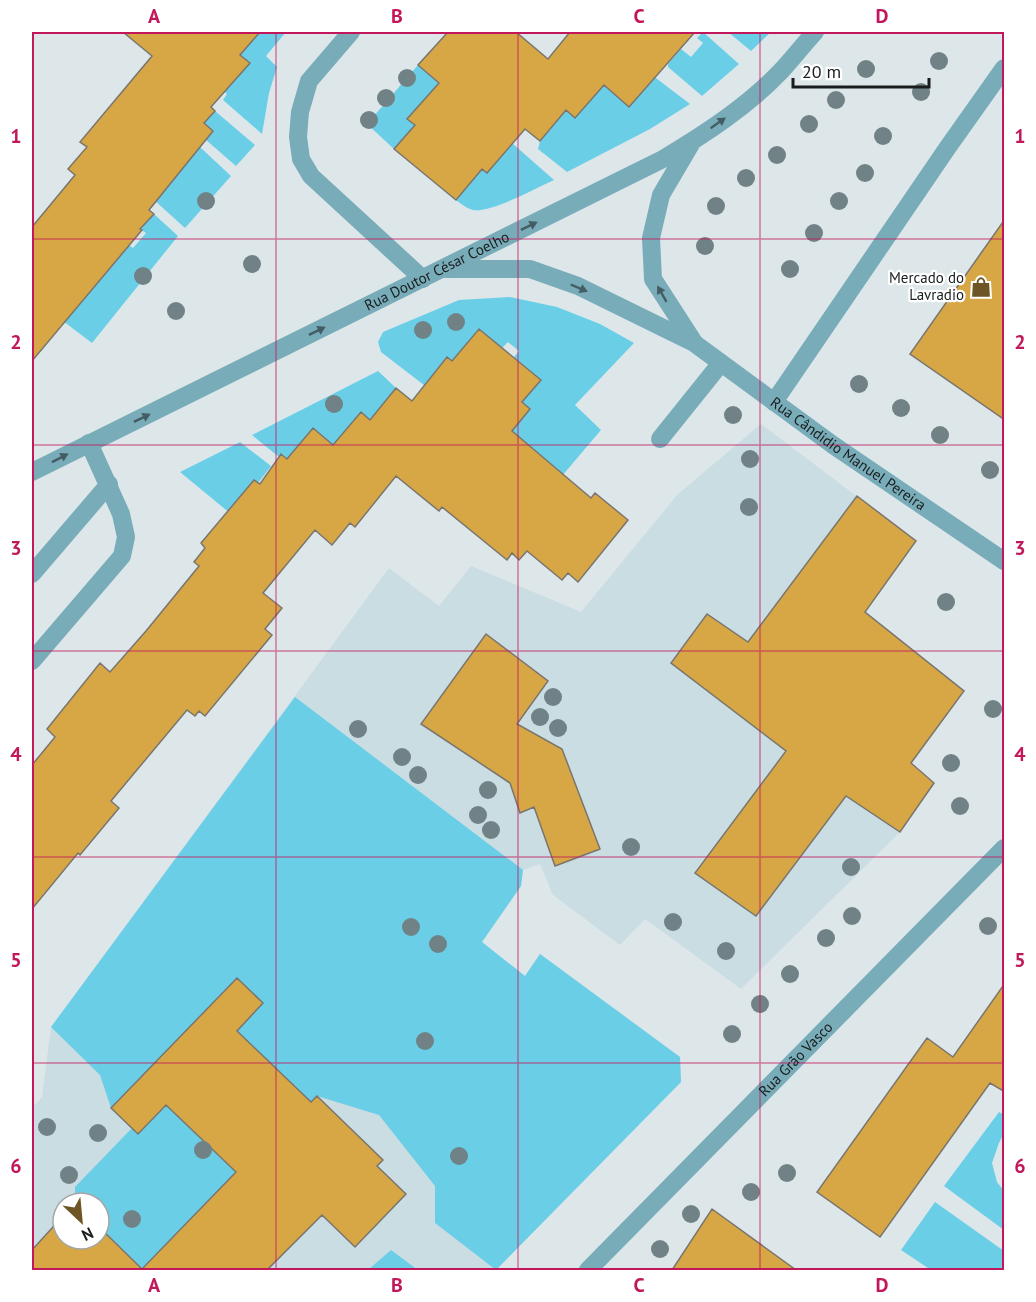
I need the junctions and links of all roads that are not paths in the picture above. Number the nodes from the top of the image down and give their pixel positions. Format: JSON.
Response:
{"nodes":[{"id":1,"x":351,"y":32,"type":"edge"},
{"id":2,"x":815,"y":32,"type":"edge"},
{"id":3,"x":1005,"y":68,"type":"edge"},
{"id":4,"x":692,"y":142,"type":"junction"},
{"id":5,"x":440,"y":270,"type":"junction"},
{"id":6,"x":423,"y":279,"type":"junction"},
{"id":7,"x":694,"y":343,"type":"junction"},
{"id":8,"x":722,"y":363,"type":"junction"},
{"id":9,"x":774,"y":402,"type":"junction"},
{"id":10,"x":660,"y":439,"type":"dead end"},
{"id":11,"x":89,"y":443,"type":"junction"},
{"id":12,"x":32,"y":472,"type":"edge"},
{"id":13,"x":109,"y":484,"type":"junction"},
{"id":14,"x":1005,"y":561,"type":"edge"},
{"id":15,"x":32,"y":574,"type":"edge"},
{"id":16,"x":32,"y":661,"type":"edge"},
{"id":17,"x":1005,"y":848,"type":"edge"},
{"id":18,"x":588,"y":1270,"type":"edge"}],
"edges":[{"from":1,"to":6,"type":"street"},
{"from":4,"to":2,"type":"street","name":"Rua Doutor César Coelho","one_way":true},
{"from":3,"to":9,"type":"street"},
{"from":5,"to":4,"type":"street","name":"Rua Doutor César Coelho","one_way":true},
{"from":7,"to":4,"type":"street","one_way":true},
{"from":5,"to":6,"type":"street","name":"Rua Doutor César Coelho"},
{"from":5,"to":7,"type":"street","one_way":true},
{"from":11,"to":6,"type":"street","name":"Rua Doutor César Coelho","one_way":true},
{"from":7,"to":8,"type":"street","name":"Rua Cândidio Manuel Pereira"},
{"from":8,"to":9,"type":"street","name":"Rua Cândidio Manuel Pereira"},
{"from":8,"to":10,"type":"street"},
{"from":9,"to":14,"type":"street","name":"Rua Cândidio Manuel Pereira"},
{"from":12,"to":11,"type":"street","name":"Rua Doutor César Coelho","one_way":true},
{"from":11,"to":13,"type":"street"},
{"from":13,"to":15,"type":"street"},
{"from":13,"to":16,"type":"street"},
{"from":17,"to":18,"type":"street","name":"Rua Grão Vasco"}]}
